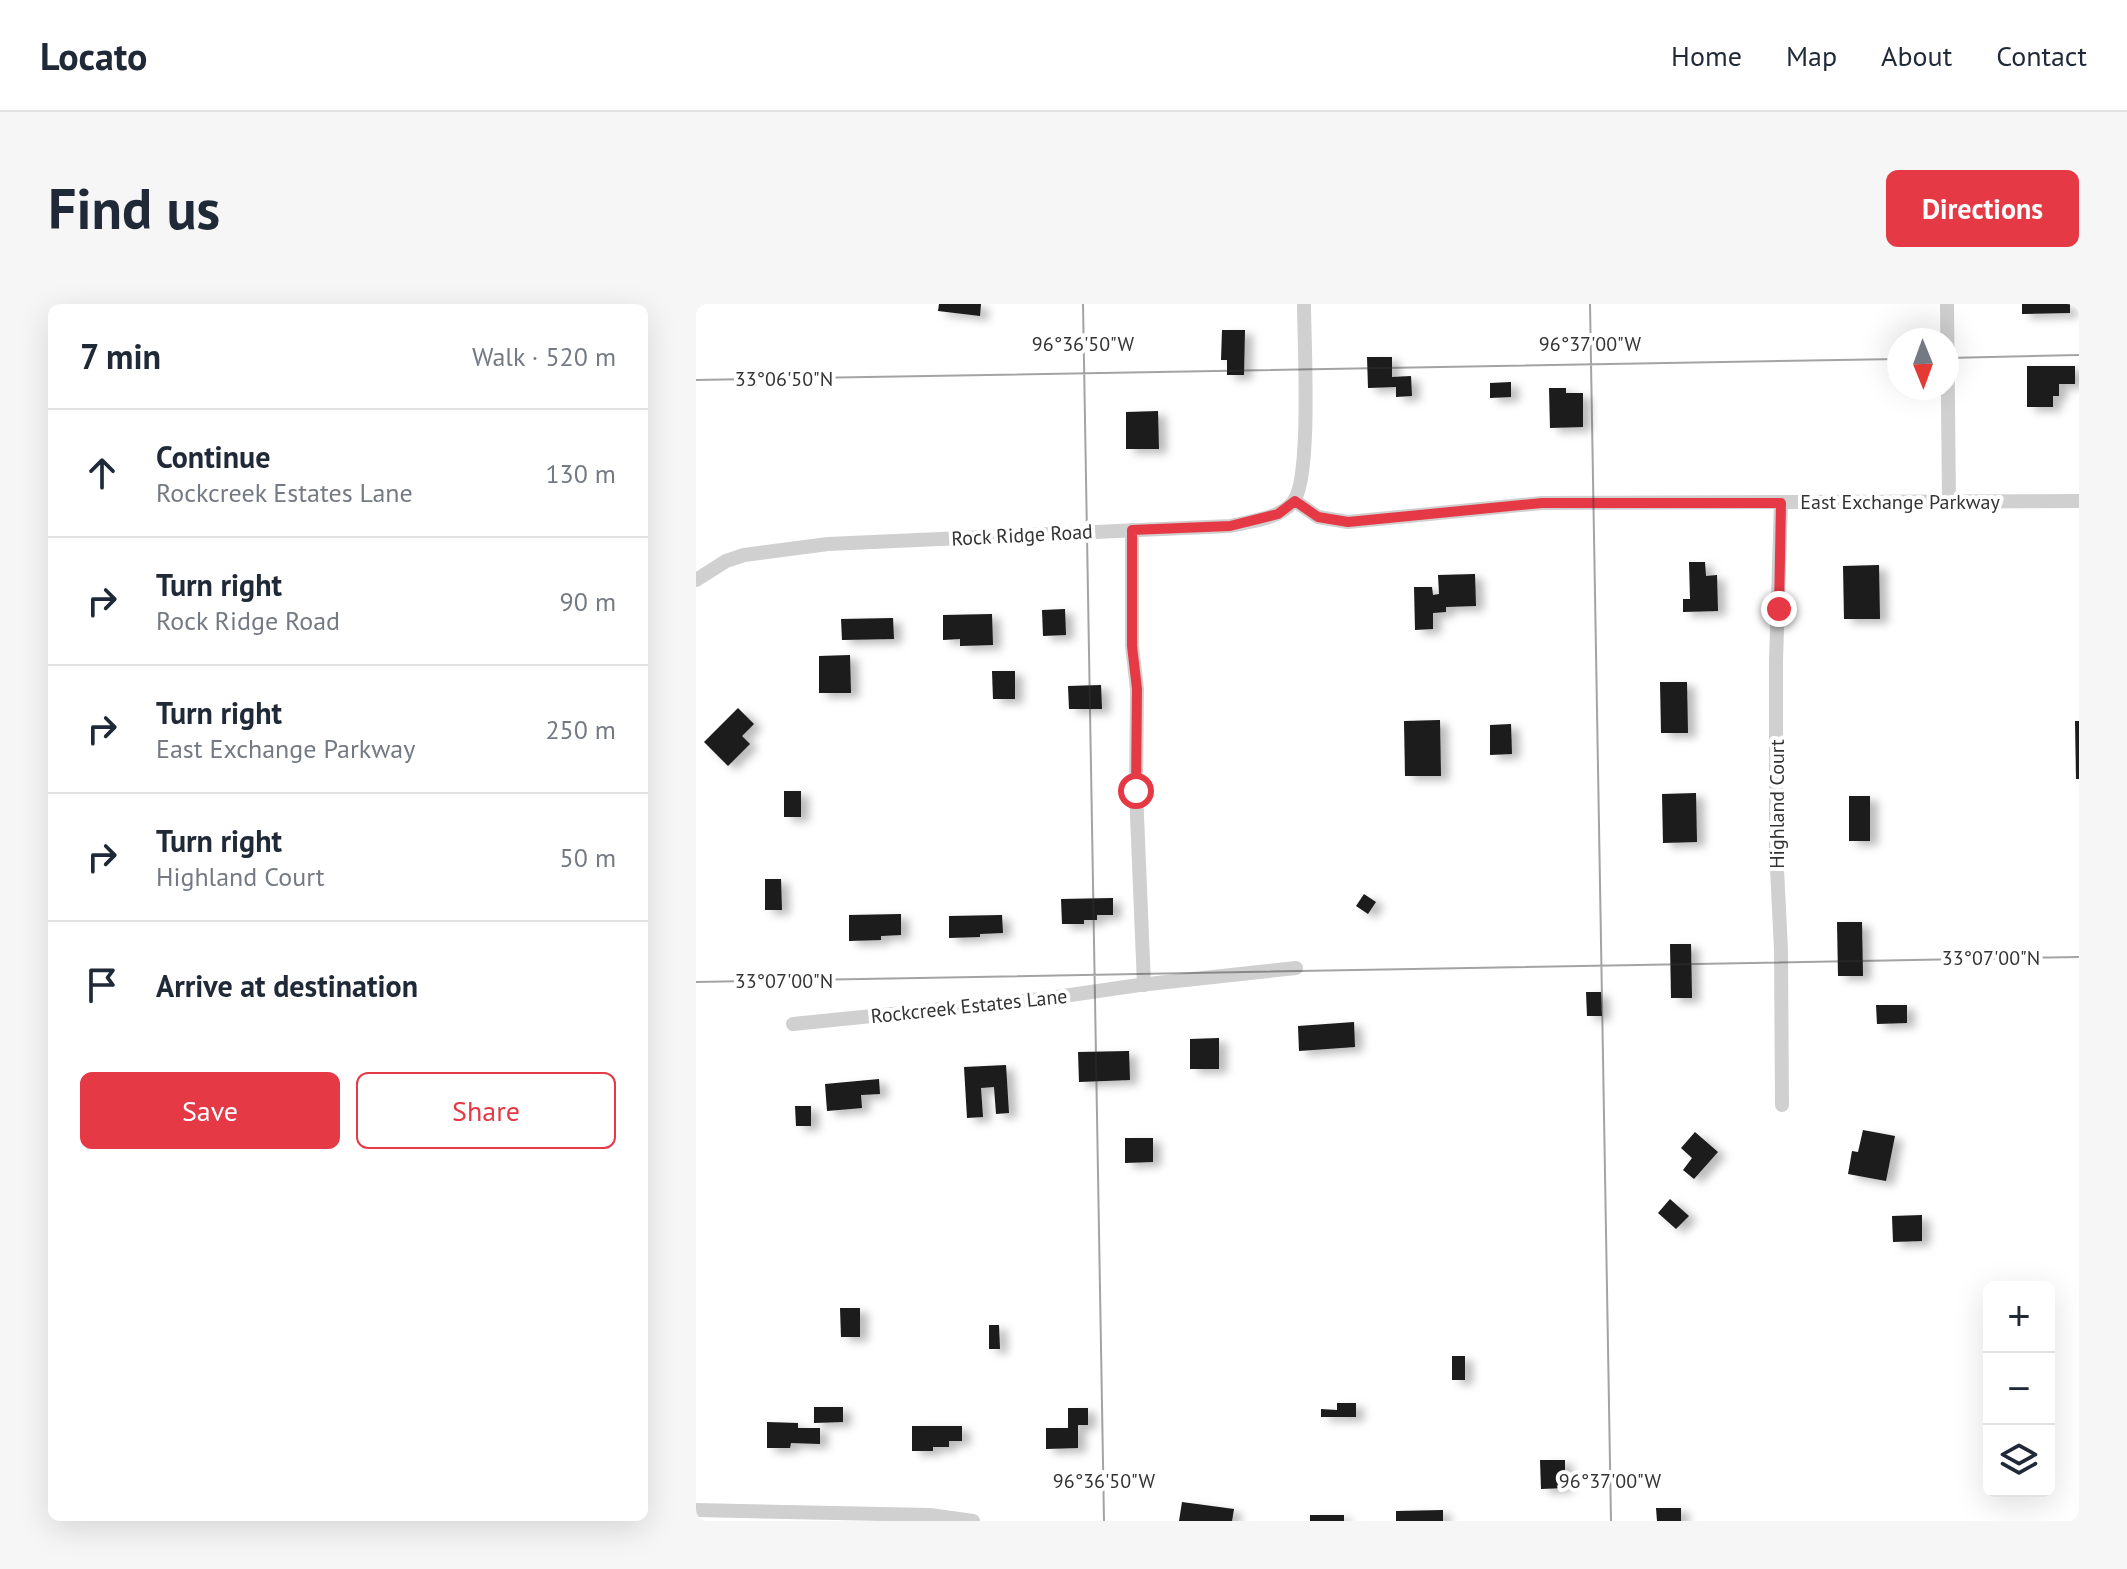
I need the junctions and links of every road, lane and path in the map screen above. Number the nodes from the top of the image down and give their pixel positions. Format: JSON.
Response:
{"nodes":[{"id":1,"x":1304,"y":304,"type":"edge"},
{"id":2,"x":1947,"y":304,"type":"edge"},
{"id":3,"x":1295,"y":501,"type":"junction"},
{"id":4,"x":2079,"y":501,"type":"edge"},
{"id":5,"x":1949,"y":502,"type":"junction"},
{"id":6,"x":1781,"y":503,"type":"junction"},
{"id":7,"x":1132,"y":530,"type":"junction"},
{"id":8,"x":696,"y":580,"type":"edge"},
{"id":9,"x":1296,"y":968,"type":"dead end"},
{"id":10,"x":1144,"y":985,"type":"junction"},
{"id":11,"x":793,"y":1024,"type":"dead end"},
{"id":12,"x":1782,"y":1105,"type":"dead end"},
{"id":13,"x":696,"y":1510,"type":"edge"},
{"id":14,"x":973,"y":1521,"type":"edge"}],
"edges":[{"from":1,"to":3,"type":"street"},
{"from":2,"to":5,"type":"street"},
{"from":3,"to":6,"type":"street","name":"East Exchange Parkway"},
{"from":3,"to":7,"type":"street","name":"Rock Ridge Road"},
{"from":4,"to":5,"type":"street","name":"East Exchange Parkway"},
{"from":5,"to":6,"type":"street","name":"East Exchange Parkway"},
{"from":6,"to":12,"type":"street","name":"Highland Court"},
{"from":7,"to":8,"type":"street","name":"Rock Ridge Road"},
{"from":7,"to":10,"type":"street"},
{"from":9,"to":10,"type":"street","name":"Rockcreek Estates Lane"},
{"from":10,"to":11,"type":"street","name":"Rockcreek Estates Lane"},
{"from":13,"to":14,"type":"street"}]}
